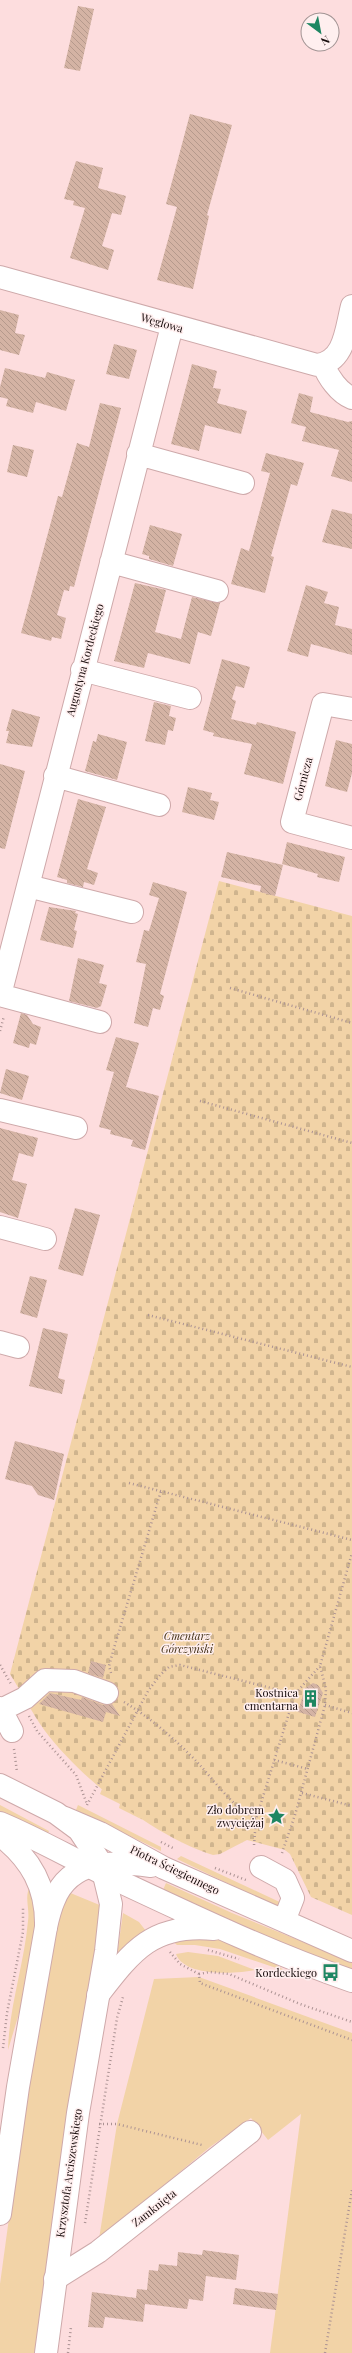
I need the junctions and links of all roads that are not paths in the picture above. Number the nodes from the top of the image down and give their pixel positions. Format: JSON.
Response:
{"nodes":[{"id":1,"x":0,"y":277,"type":"edge"},
{"id":2,"x":352,"y":306,"type":"edge"},
{"id":3,"x":172,"y":326,"type":"junction"},
{"id":4,"x":324,"y":364,"type":"junction"},
{"id":5,"x":352,"y":398,"type":"edge"},
{"id":6,"x":138,"y":454,"type":"junction"},
{"id":7,"x":243,"y":483,"type":"dead end"},
{"id":8,"x":111,"y":562,"type":"junction"},
{"id":9,"x":217,"y":591,"type":"dead end"},
{"id":10,"x":82,"y":670,"type":"junction"},
{"id":11,"x":190,"y":698,"type":"dead end"},
{"id":12,"x":352,"y":709,"type":"edge"},
{"id":13,"x":55,"y":776,"type":"junction"},
{"id":14,"x":159,"y":805,"type":"dead end"},
{"id":15,"x":352,"y":838,"type":"edge"},
{"id":16,"x":28,"y":886,"type":"junction"},
{"id":17,"x":132,"y":912,"type":"dead end"},
{"id":18,"x":0,"y":995,"type":"edge"},
{"id":19,"x":100,"y":1022,"type":"dead end"},
{"id":20,"x":0,"y":1110,"type":"edge"},
{"id":21,"x":76,"y":1128,"type":"dead end"},
{"id":22,"x":0,"y":1227,"type":"edge"},
{"id":23,"x":45,"y":1239,"type":"dead end"},
{"id":24,"x":110,"y":1686,"type":"road end"},
{"id":25,"x":1,"y":1709,"type":"edge"},
{"id":26,"x":12,"y":1731,"type":"dead end"},
{"id":27,"x":0,"y":1785,"type":"edge"},
{"id":28,"x":64,"y":1817,"type":"junction"},
{"id":29,"x":0,"y":1823,"type":"edge"},
{"id":30,"x":0,"y":1835,"type":"edge"},
{"id":31,"x":261,"y":1867,"type":"dead end"},
{"id":32,"x":99,"y":1868,"type":"junction"},
{"id":33,"x":164,"y":1868,"type":"junction"},
{"id":34,"x":284,"y":1921,"type":"junction"},
{"id":35,"x":46,"y":1927,"type":"junction"},
{"id":36,"x":235,"y":1933,"type":"junction"},
{"id":37,"x":352,"y":1951,"type":"edge"},
{"id":38,"x":352,"y":1981,"type":"edge"},
{"id":39,"x":98,"y":1995,"type":"junction"},
{"id":40,"x":250,"y":2132,"type":"dead end"},
{"id":41,"x":0,"y":2214,"type":"edge"},
{"id":42,"x":55,"y":2279,"type":"junction"},
{"id":43,"x":46,"y":2353,"type":"edge"}],
"edges":[{"from":1,"to":3,"type":"street","name":"Węglowa"},
{"from":2,"to":4,"type":"street"},
{"from":3,"to":4,"type":"street","name":"Węglowa"},
{"from":3,"to":6,"type":"street","name":"Augustyna Kordeckiego"},
{"from":4,"to":5,"type":"street"},
{"from":6,"to":7,"type":"street"},
{"from":6,"to":8,"type":"street","name":"Augustyna Kordeckiego"},
{"from":8,"to":9,"type":"street"},
{"from":8,"to":10,"type":"street","name":"Augustyna Kordeckiego"},
{"from":10,"to":11,"type":"street"},
{"from":10,"to":13,"type":"street","name":"Augustyna Kordeckiego"},
{"from":12,"to":15,"type":"street","name":"Górnicza"},
{"from":13,"to":14,"type":"street"},
{"from":13,"to":16,"type":"street","name":"Augustyna Kordeckiego"},
{"from":16,"to":17,"type":"street"},
{"from":16,"to":18,"type":"street","name":"Augustyna Kordeckiego"},
{"from":18,"to":19,"type":"street"},
{"from":20,"to":21,"type":"street"},
{"from":22,"to":23,"type":"street"},
{"from":24,"to":25,"type":"street"},
{"from":25,"to":26,"type":"street"},
{"from":27,"to":28,"type":"street","name":"Piotra Ściegiennego"},
{"from":28,"to":32,"type":"street","name":"Krzysztofa Arciszewskiego"},
{"from":28,"to":33,"type":"street","name":"Piotra Ściegiennego"},
{"from":29,"to":32,"type":"street"},
{"from":30,"to":35,"type":"street"},
{"from":31,"to":34,"type":"street"},
{"from":32,"to":33,"type":"street"},
{"from":32,"to":35,"type":"street"},
{"from":32,"to":36,"type":"street"},
{"from":32,"to":39,"type":"street","name":"Krzysztofa Arciszewskiego"},
{"from":33,"to":34,"type":"street","name":"Piotra Ściegiennego"},
{"from":34,"to":37,"type":"street","name":"Piotra Ściegiennego"},
{"from":35,"to":41,"type":"street"},
{"from":36,"to":38,"type":"street"},
{"from":36,"to":39,"type":"street","name":"Krzysztofa Arciszewskiego"},
{"from":39,"to":42,"type":"street","name":"Krzysztofa Arciszewskiego"},
{"from":40,"to":42,"type":"street","name":"Zamknięta"},
{"from":42,"to":43,"type":"street","name":"Krzysztofa Arciszewskiego"}]}
